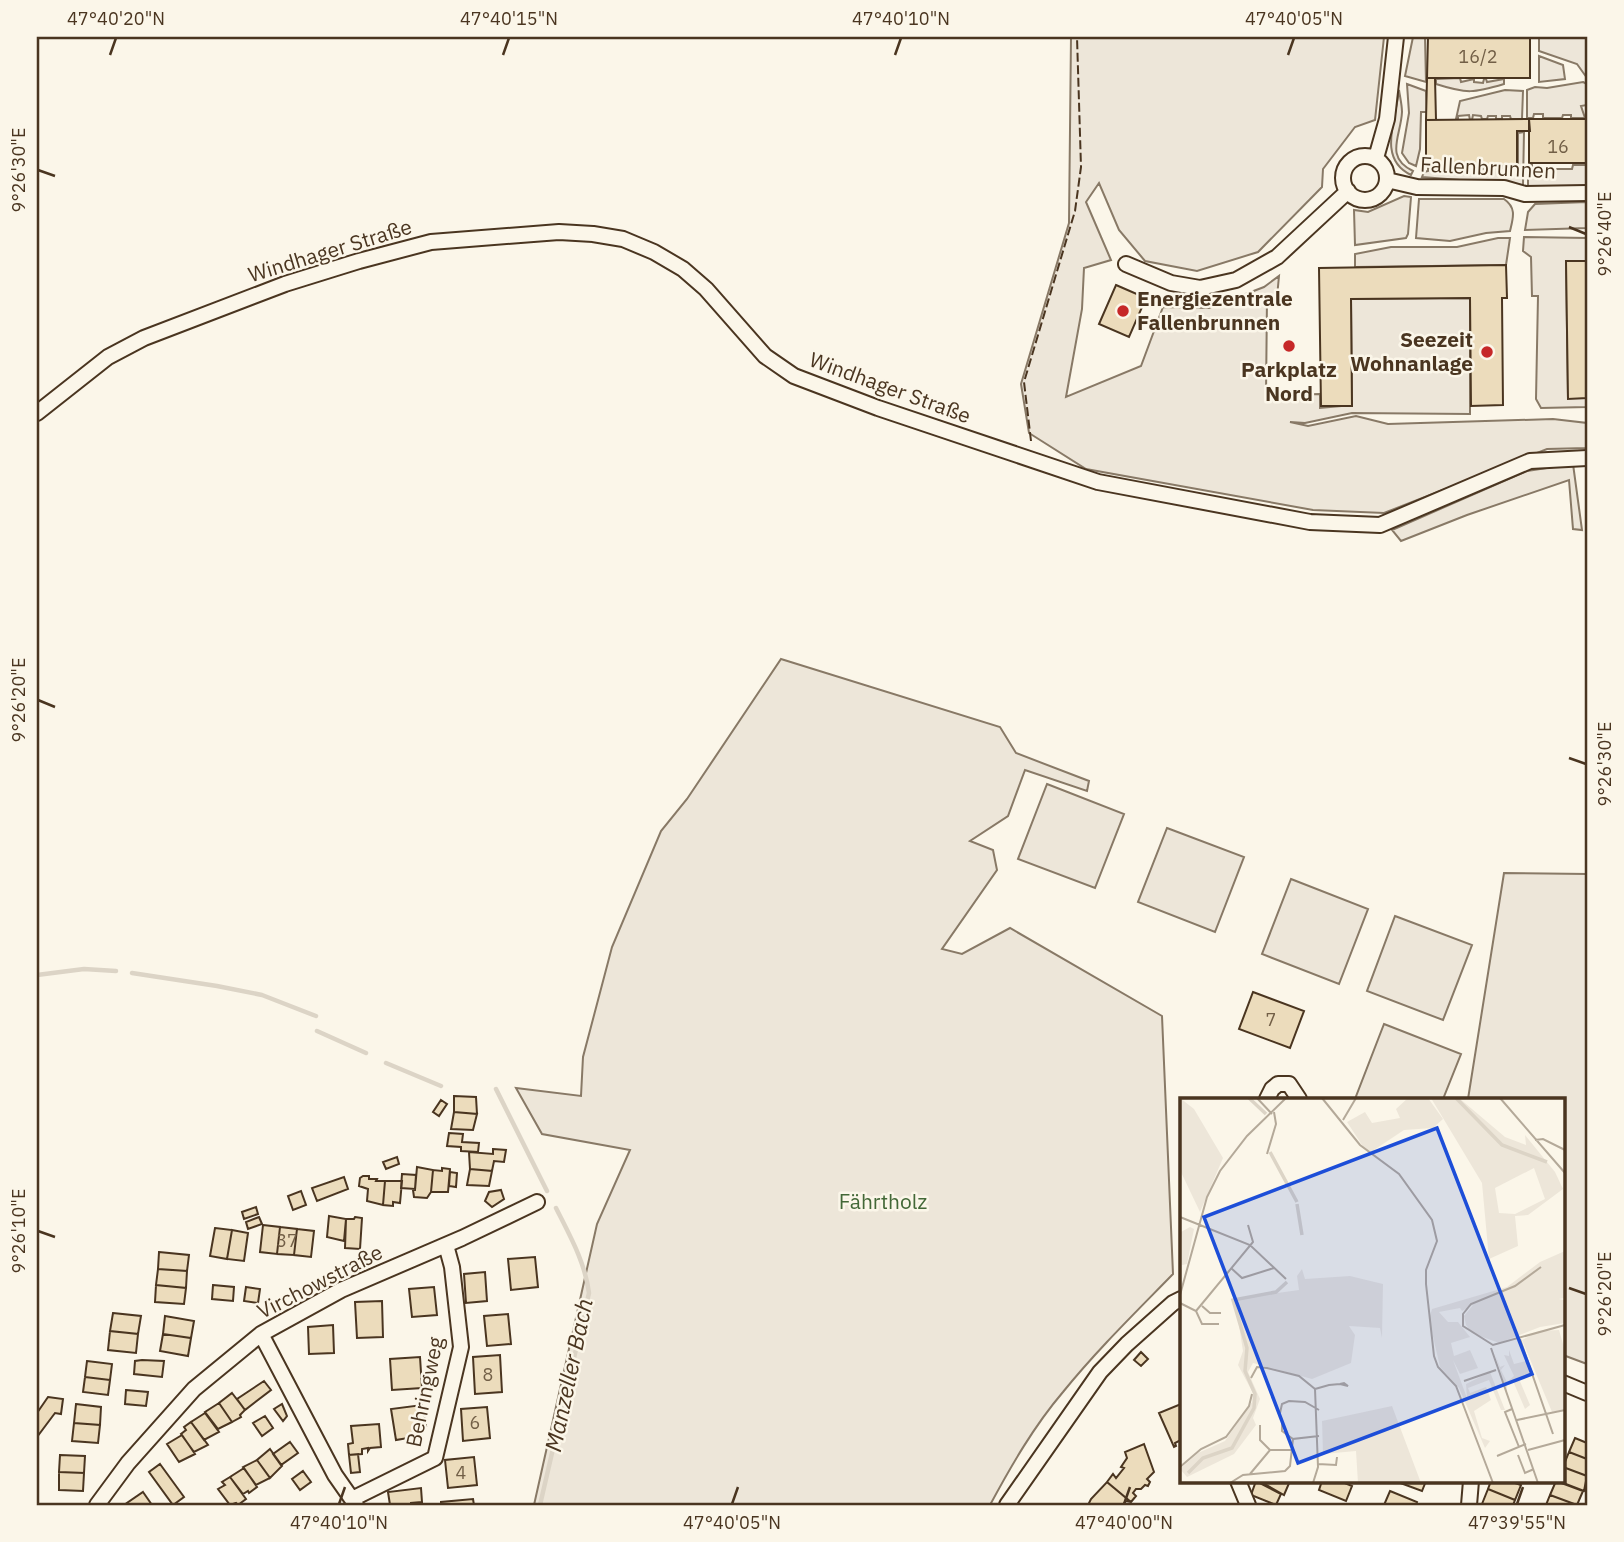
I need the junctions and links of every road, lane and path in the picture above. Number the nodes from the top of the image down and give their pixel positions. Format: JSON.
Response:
{"nodes":[{"id":1,"x":1396,"y":37,"type":"edge"},
{"id":2,"x":1377,"y":158,"type":"junction"},
{"id":3,"x":1387,"y":180,"type":"junction"},
{"id":4,"x":1348,"y":191,"type":"junction"},
{"id":5,"x":1587,"y":193,"type":"edge"},
{"id":6,"x":1126,"y":264,"type":"dead end"},
{"id":7,"x":37,"y":413,"type":"edge"},
{"id":8,"x":1587,"y":458,"type":"edge"},
{"id":9,"x":1268,"y":1098,"type":"edge"},
{"id":10,"x":1298,"y":1098,"type":"edge"},
{"id":11,"x":537,"y":1202,"type":"dead end"},
{"id":12,"x":446,"y":1245,"type":"junction"},
{"id":13,"x":1180,"y":1300,"type":"edge"},
{"id":14,"x":261,"y":1334,"type":"junction"},
{"id":15,"x":1564,"y":1383,"type":"edge"},
{"id":16,"x":1587,"y":1393,"type":"edge"},
{"id":17,"x":1238,"y":1482,"type":"edge"},
{"id":18,"x":1471,"y":1482,"type":"edge"},
{"id":19,"x":354,"y":1502,"type":"edge"},
{"id":20,"x":97,"y":1505,"type":"edge"},
{"id":21,"x":1007,"y":1505,"type":"edge"},
{"id":22,"x":1248,"y":1505,"type":"edge"},
{"id":23,"x":1469,"y":1505,"type":"edge"}],
"edges":[{"from":1,"to":2,"type":"street"},
{"from":2,"to":3,"type":"street"},
{"from":2,"to":4,"type":"street"},
{"from":3,"to":4,"type":"street"},
{"from":3,"to":5,"type":"street","name":"Fallenbrunnen"},
{"from":4,"to":6,"type":"street"},
{"from":7,"to":8,"type":"street","name":"Windhager Straße"},
{"from":9,"to":10,"type":"street"},
{"from":11,"to":12,"type":"street","name":"Virchowstraße"},
{"from":12,"to":14,"type":"street","name":"Virchowstraße"},
{"from":12,"to":19,"type":"street","name":"Behringweg"},
{"from":13,"to":21,"type":"street"},
{"from":14,"to":19,"type":"street"},
{"from":14,"to":20,"type":"street","name":"Virchowstraße"},
{"from":15,"to":16,"type":"street"},
{"from":17,"to":22,"type":"street"},
{"from":18,"to":23,"type":"street"}]}
